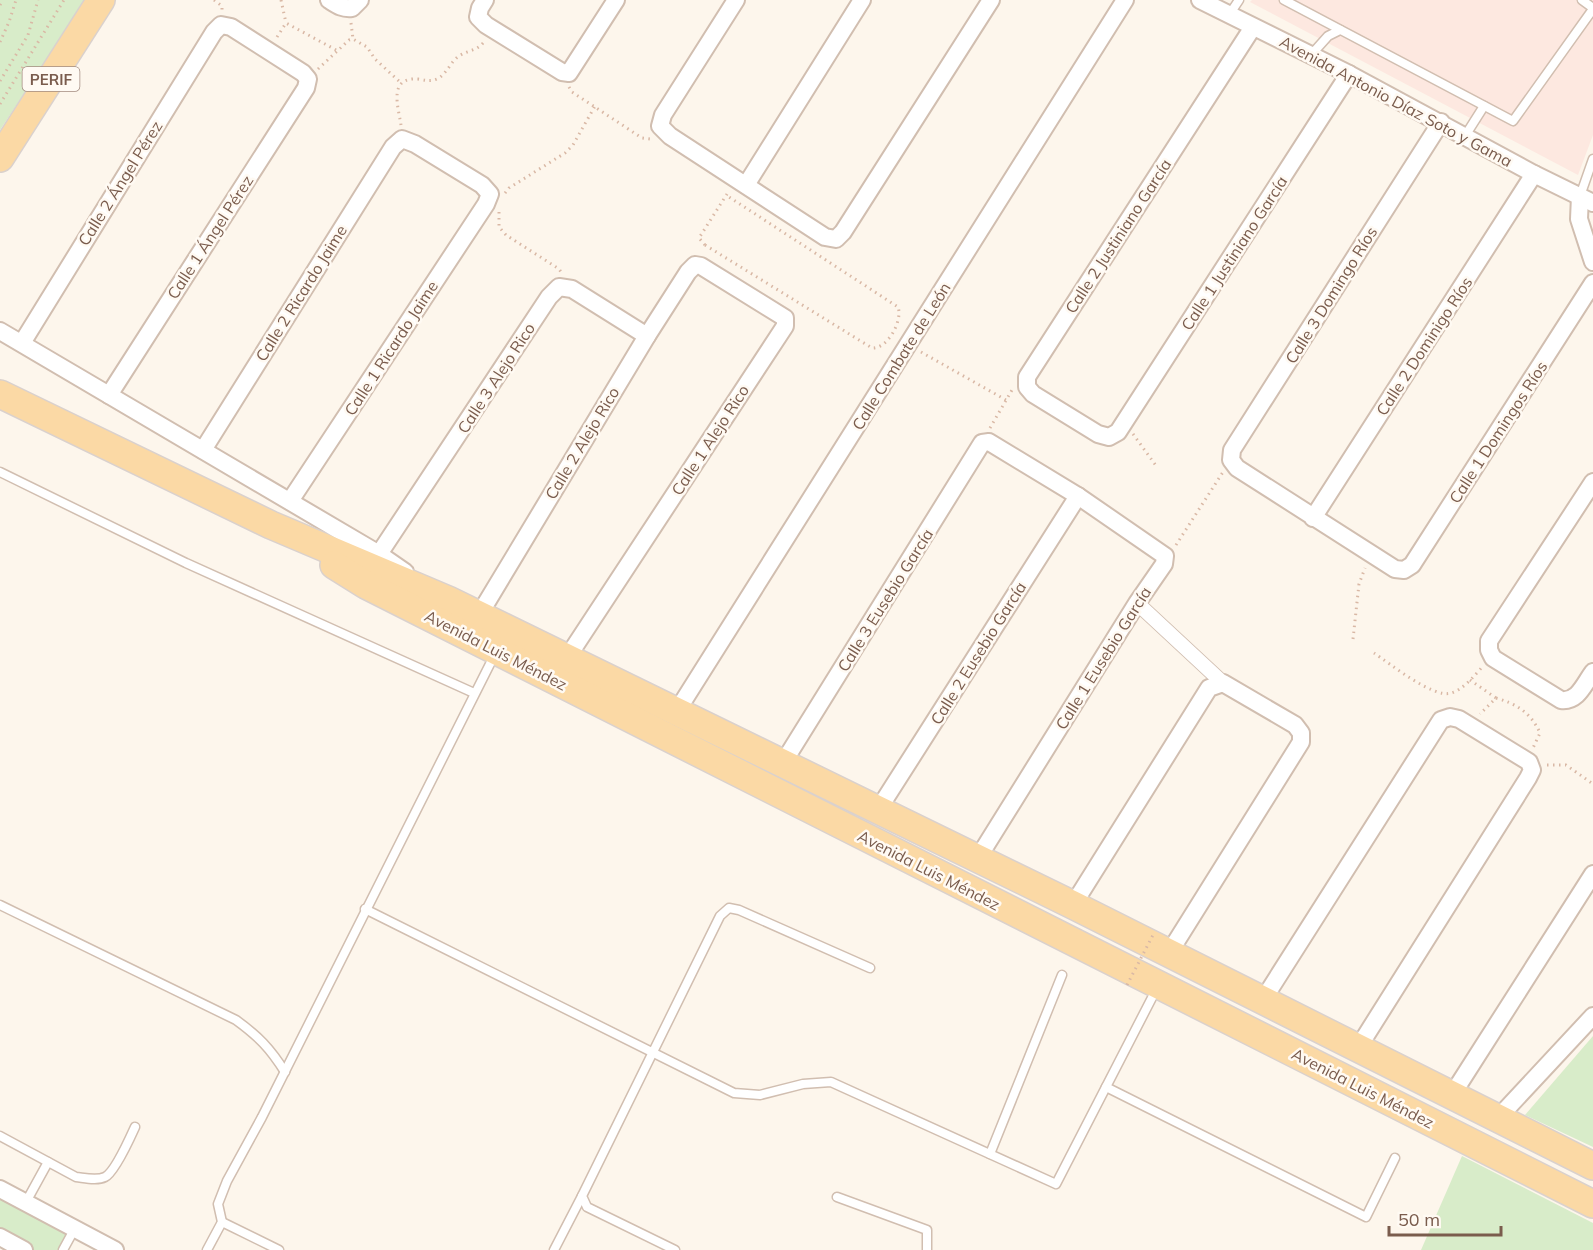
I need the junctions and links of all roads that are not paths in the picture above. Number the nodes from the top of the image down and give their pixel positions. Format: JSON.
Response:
{"nodes":[{"id":1,"x":101,"y":0,"type":"edge"},
{"id":2,"x":360,"y":0,"type":"edge"},
{"id":3,"x":485,"y":0,"type":"edge"},
{"id":4,"x":616,"y":0,"type":"edge"},
{"id":5,"x":736,"y":0,"type":"edge"},
{"id":6,"x":862,"y":0,"type":"edge"},
{"id":7,"x":991,"y":0,"type":"edge"},
{"id":8,"x":1125,"y":0,"type":"edge"},
{"id":9,"x":1201,"y":0,"type":"edge"},
{"id":10,"x":1239,"y":0,"type":"edge"},
{"id":11,"x":1284,"y":0,"type":"edge"},
{"id":12,"x":1582,"y":0,"type":"edge"},
{"id":13,"x":336,"y":4,"type":"edge"},
{"id":14,"x":1593,"y":9,"type":"edge"},
{"id":15,"x":1229,"y":15,"type":"junction"},
{"id":16,"x":1253,"y":27,"type":"junction"},
{"id":17,"x":1340,"y":30,"type":"junction"},
{"id":18,"x":1311,"y":55,"type":"junction"},
{"id":19,"x":1349,"y":74,"type":"junction"},
{"id":20,"x":308,"y":79,"type":"joint"},
{"id":21,"x":1484,"y":105,"type":"junction"},
{"id":22,"x":1441,"y":122,"type":"junction"},
{"id":23,"x":1465,"y":136,"type":"junction"},
{"id":24,"x":0,"y":158,"type":"edge"},
{"id":25,"x":1593,"y":159,"type":"edge"},
{"id":26,"x":1534,"y":174,"type":"junction"},
{"id":27,"x":741,"y":182,"type":"junction"},
{"id":28,"x":496,"y":195,"type":"joint"},
{"id":29,"x":1586,"y":199,"type":"edge"},
{"id":30,"x":1593,"y":262,"type":"edge"},
{"id":31,"x":688,"y":272,"type":"joint"},
{"id":32,"x":1593,"y":283,"type":"edge"},
{"id":33,"x":0,"y":332,"type":"edge"},
{"id":34,"x":647,"y":336,"type":"junction"},
{"id":35,"x":21,"y":343,"type":"junction"},
{"id":36,"x":0,"y":394,"type":"edge"},
{"id":37,"x":109,"y":395,"type":"junction"},
{"id":38,"x":1122,"y":427,"type":"joint"},
{"id":39,"x":203,"y":450,"type":"junction"},
{"id":40,"x":0,"y":472,"type":"edge"},
{"id":41,"x":1593,"y":482,"type":"edge"},
{"id":42,"x":1078,"y":496,"type":"junction"},
{"id":43,"x":290,"y":501,"type":"junction"},
{"id":44,"x":1314,"y":518,"type":"junction"},
{"id":45,"x":271,"y":525,"type":"junction"},
{"id":46,"x":380,"y":554,"type":"junction"},
{"id":47,"x":435,"y":594,"type":"junction"},
{"id":48,"x":1137,"y":603,"type":"junction"},
{"id":49,"x":479,"y":615,"type":"junction"},
{"id":50,"x":497,"y":651,"type":"junction"},
{"id":51,"x":567,"y":658,"type":"junction"},
{"id":52,"x":1593,"y":672,"type":"edge"},
{"id":53,"x":1223,"y":683,"type":"junction"},
{"id":54,"x":474,"y":693,"type":"junction"},
{"id":55,"x":677,"y":711,"type":"junction"},
{"id":56,"x":783,"y":763,"type":"junction"},
{"id":57,"x":878,"y":810,"type":"junction"},
{"id":58,"x":978,"y":858,"type":"junction"},
{"id":59,"x":1593,"y":874,"type":"edge"},
{"id":60,"x":0,"y":905,"type":"edge"},
{"id":61,"x":1073,"y":905,"type":"junction"},
{"id":62,"x":365,"y":909,"type":"junction"},
{"id":63,"x":1161,"y":944,"type":"junction"},
{"id":64,"x":870,"y":968,"type":"dead end"},
{"id":65,"x":1062,"y":975,"type":"dead end"},
{"id":66,"x":1158,"y":985,"type":"junction"},
{"id":67,"x":1263,"y":1000,"type":"junction"},
{"id":68,"x":1593,"y":1016,"type":"edge"},
{"id":69,"x":1358,"y":1048,"type":"junction"},
{"id":70,"x":652,"y":1052,"type":"junction"},
{"id":71,"x":285,"y":1072,"type":"junction"},
{"id":72,"x":1106,"y":1087,"type":"junction"},
{"id":73,"x":1452,"y":1095,"type":"junction"},
{"id":74,"x":1498,"y":1118,"type":"junction"},
{"id":75,"x":135,"y":1127,"type":"dead end"},
{"id":76,"x":0,"y":1136,"type":"edge"},
{"id":77,"x":990,"y":1154,"type":"junction"},
{"id":78,"x":1395,"y":1158,"type":"dead end"},
{"id":79,"x":48,"y":1162,"type":"junction"},
{"id":80,"x":1593,"y":1166,"type":"edge"},
{"id":81,"x":0,"y":1189,"type":"edge"},
{"id":82,"x":582,"y":1196,"type":"junction"},
{"id":83,"x":837,"y":1197,"type":"dead end"},
{"id":84,"x":26,"y":1202,"type":"junction"},
{"id":85,"x":1593,"y":1204,"type":"edge"},
{"id":86,"x":222,"y":1222,"type":"junction"},
{"id":87,"x":75,"y":1228,"type":"junction"},
{"id":88,"x":0,"y":1237,"type":"edge"},
{"id":89,"x":24,"y":1250,"type":"edge"},
{"id":90,"x":63,"y":1250,"type":"edge"},
{"id":91,"x":114,"y":1250,"type":"edge"},
{"id":92,"x":207,"y":1250,"type":"edge"},
{"id":93,"x":279,"y":1250,"type":"edge"},
{"id":94,"x":554,"y":1250,"type":"edge"},
{"id":95,"x":675,"y":1250,"type":"edge"},
{"id":96,"x":927,"y":1250,"type":"edge"}],
"edges":[{"from":1,"to":24,"type":"main road","number":"PERIF"},
{"from":2,"to":13,"type":"street"},
{"from":3,"to":4,"type":"street"},
{"from":5,"to":27,"type":"street"},
{"from":6,"to":27,"type":"street"},
{"from":7,"to":27,"type":"street"},
{"from":8,"to":55,"type":"street","name":"Calle Combate de León"},
{"from":9,"to":15,"type":"street","name":"Avenida Antonio Díaz Soto y Gama"},
{"from":10,"to":15,"type":"lane"},
{"from":11,"to":17,"type":"lane"},
{"from":12,"to":14,"type":"lane"},
{"from":14,"to":21,"type":"lane"},
{"from":15,"to":16,"type":"street","name":"Avenida Antonio Díaz Soto y Gama"},
{"from":16,"to":18,"type":"street","name":"Avenida Antonio Díaz Soto y Gama"},
{"from":16,"to":38,"type":"street","name":"Calle 2 Justiniano García"},
{"from":17,"to":18,"type":"lane"},
{"from":17,"to":21,"type":"lane"},
{"from":18,"to":19,"type":"street","name":"Avenida Antonio Díaz Soto y Gama"},
{"from":19,"to":22,"type":"street","name":"Avenida Antonio Díaz Soto y Gama"},
{"from":19,"to":38,"type":"street","name":"Calle 1 Justiniano García"},
{"from":20,"to":35,"type":"street","name":"Calle 2 Ángel Pérez"},
{"from":20,"to":37,"type":"street","name":"Calle 1 Ángel Pérez"},
{"from":21,"to":23,"type":"lane"},
{"from":22,"to":23,"type":"street","name":"Avenida Antonio Díaz Soto y Gama"},
{"from":22,"to":44,"type":"street","name":"Calle 3 Domingo Ríos"},
{"from":23,"to":26,"type":"street","name":"Avenida Antonio Díaz Soto y Gama"},
{"from":25,"to":29,"type":"lane"},
{"from":26,"to":29,"type":"street","name":"Avenida Antonio Díaz Soto y Gama"},
{"from":26,"to":44,"type":"street","name":"Calle 2 Dominigo Ríos"},
{"from":28,"to":39,"type":"street","name":"Calle 2 Ricardo Jaime"},
{"from":28,"to":43,"type":"street","name":"Calle 1 Ricardo Jaime"},
{"from":29,"to":30,"type":"street"},
{"from":31,"to":34,"type":"street","name":"Calle 2 Alejo Rico"},
{"from":31,"to":51,"type":"street","name":"Calle 1 Alejo Rico"},
{"from":32,"to":44,"type":"street","name":"Calle 1 Domingos Ríos"},
{"from":33,"to":35,"type":"street","name":"Avenida Luis Méndez"},
{"from":34,"to":46,"type":"street","name":"Calle 3 Alejo Rico"},
{"from":34,"to":49,"type":"street","name":"Calle 2 Alejo Rico"},
{"from":35,"to":37,"type":"street","name":"Avenida Luis Méndez"},
{"from":36,"to":45,"type":"main road","name":"Avenida Luis Méndez"},
{"from":37,"to":39,"type":"street","name":"Avenida Luis Méndez"},
{"from":39,"to":43,"type":"street","name":"Avenida Luis Méndez"},
{"from":40,"to":54,"type":"lane"},
{"from":41,"to":52,"type":"street"},
{"from":42,"to":48,"type":"street","name":"Calle 1 Eusebio García"},
{"from":42,"to":56,"type":"street","name":"Calle 3 Eusebio García"},
{"from":42,"to":57,"type":"street","name":"Calle 2 Eusebio García"},
{"from":43,"to":46,"type":"street","name":"Avenida Luis Méndez"},
{"from":45,"to":47,"type":"main road","name":"Avenida Luis Méndez"},
{"from":45,"to":50,"type":"main road","name":"Avenida Luis Méndez"},
{"from":46,"to":47,"type":"street","name":"Avenida Luis Méndez"},
{"from":47,"to":49,"type":"main road","name":"Avenida Luis Méndez"},
{"from":48,"to":53,"type":"street"},
{"from":48,"to":58,"type":"street","name":"Calle 1 Eusebio García"},
{"from":49,"to":51,"type":"main road","name":"Avenida Luis Méndez"},
{"from":50,"to":54,"type":"lane"},
{"from":50,"to":66,"type":"main road","name":"Avenida Luis Méndez"},
{"from":51,"to":55,"type":"main road","name":"Avenida Luis Méndez"},
{"from":53,"to":61,"type":"street"},
{"from":53,"to":63,"type":"street"},
{"from":54,"to":62,"type":"lane"},
{"from":55,"to":56,"type":"main road","name":"Avenida Luis Méndez"},
{"from":56,"to":57,"type":"main road","name":"Avenida Luis Méndez"},
{"from":57,"to":58,"type":"main road","name":"Avenida Luis Méndez"},
{"from":58,"to":61,"type":"main road","name":"Avenida Luis Méndez"},
{"from":59,"to":73,"type":"street"},
{"from":60,"to":71,"type":"lane"},
{"from":61,"to":63,"type":"main road","name":"Avenida Luis Méndez"},
{"from":62,"to":70,"type":"lane"},
{"from":62,"to":71,"type":"lane"},
{"from":63,"to":67,"type":"main road","name":"Avenida Luis Méndez"},
{"from":64,"to":70,"type":"lane"},
{"from":65,"to":77,"type":"lane"},
{"from":66,"to":72,"type":"lane"},
{"from":66,"to":85,"type":"main road","name":"Avenida Luis Méndez"},
{"from":67,"to":69,"type":"main road","name":"Avenida Luis Méndez"},
{"from":67,"to":69,"type":"street"},
{"from":68,"to":74,"type":"street"},
{"from":69,"to":73,"type":"main road","name":"Avenida Luis Méndez"},
{"from":70,"to":77,"type":"lane"},
{"from":70,"to":82,"type":"lane"},
{"from":71,"to":86,"type":"lane"},
{"from":72,"to":77,"type":"lane"},
{"from":72,"to":78,"type":"lane"},
{"from":73,"to":74,"type":"main road","name":"Avenida Luis Méndez"},
{"from":74,"to":80,"type":"main road","name":"Avenida Luis Méndez"},
{"from":75,"to":79,"type":"lane"},
{"from":76,"to":79,"type":"lane"},
{"from":79,"to":84,"type":"lane"},
{"from":81,"to":84,"type":"street"},
{"from":82,"to":94,"type":"lane"},
{"from":82,"to":95,"type":"lane"},
{"from":83,"to":96,"type":"lane"},
{"from":84,"to":87,"type":"street"},
{"from":86,"to":92,"type":"lane"},
{"from":86,"to":93,"type":"lane"},
{"from":87,"to":90,"type":"lane"},
{"from":87,"to":91,"type":"street"},
{"from":88,"to":89,"type":"street"}]}
